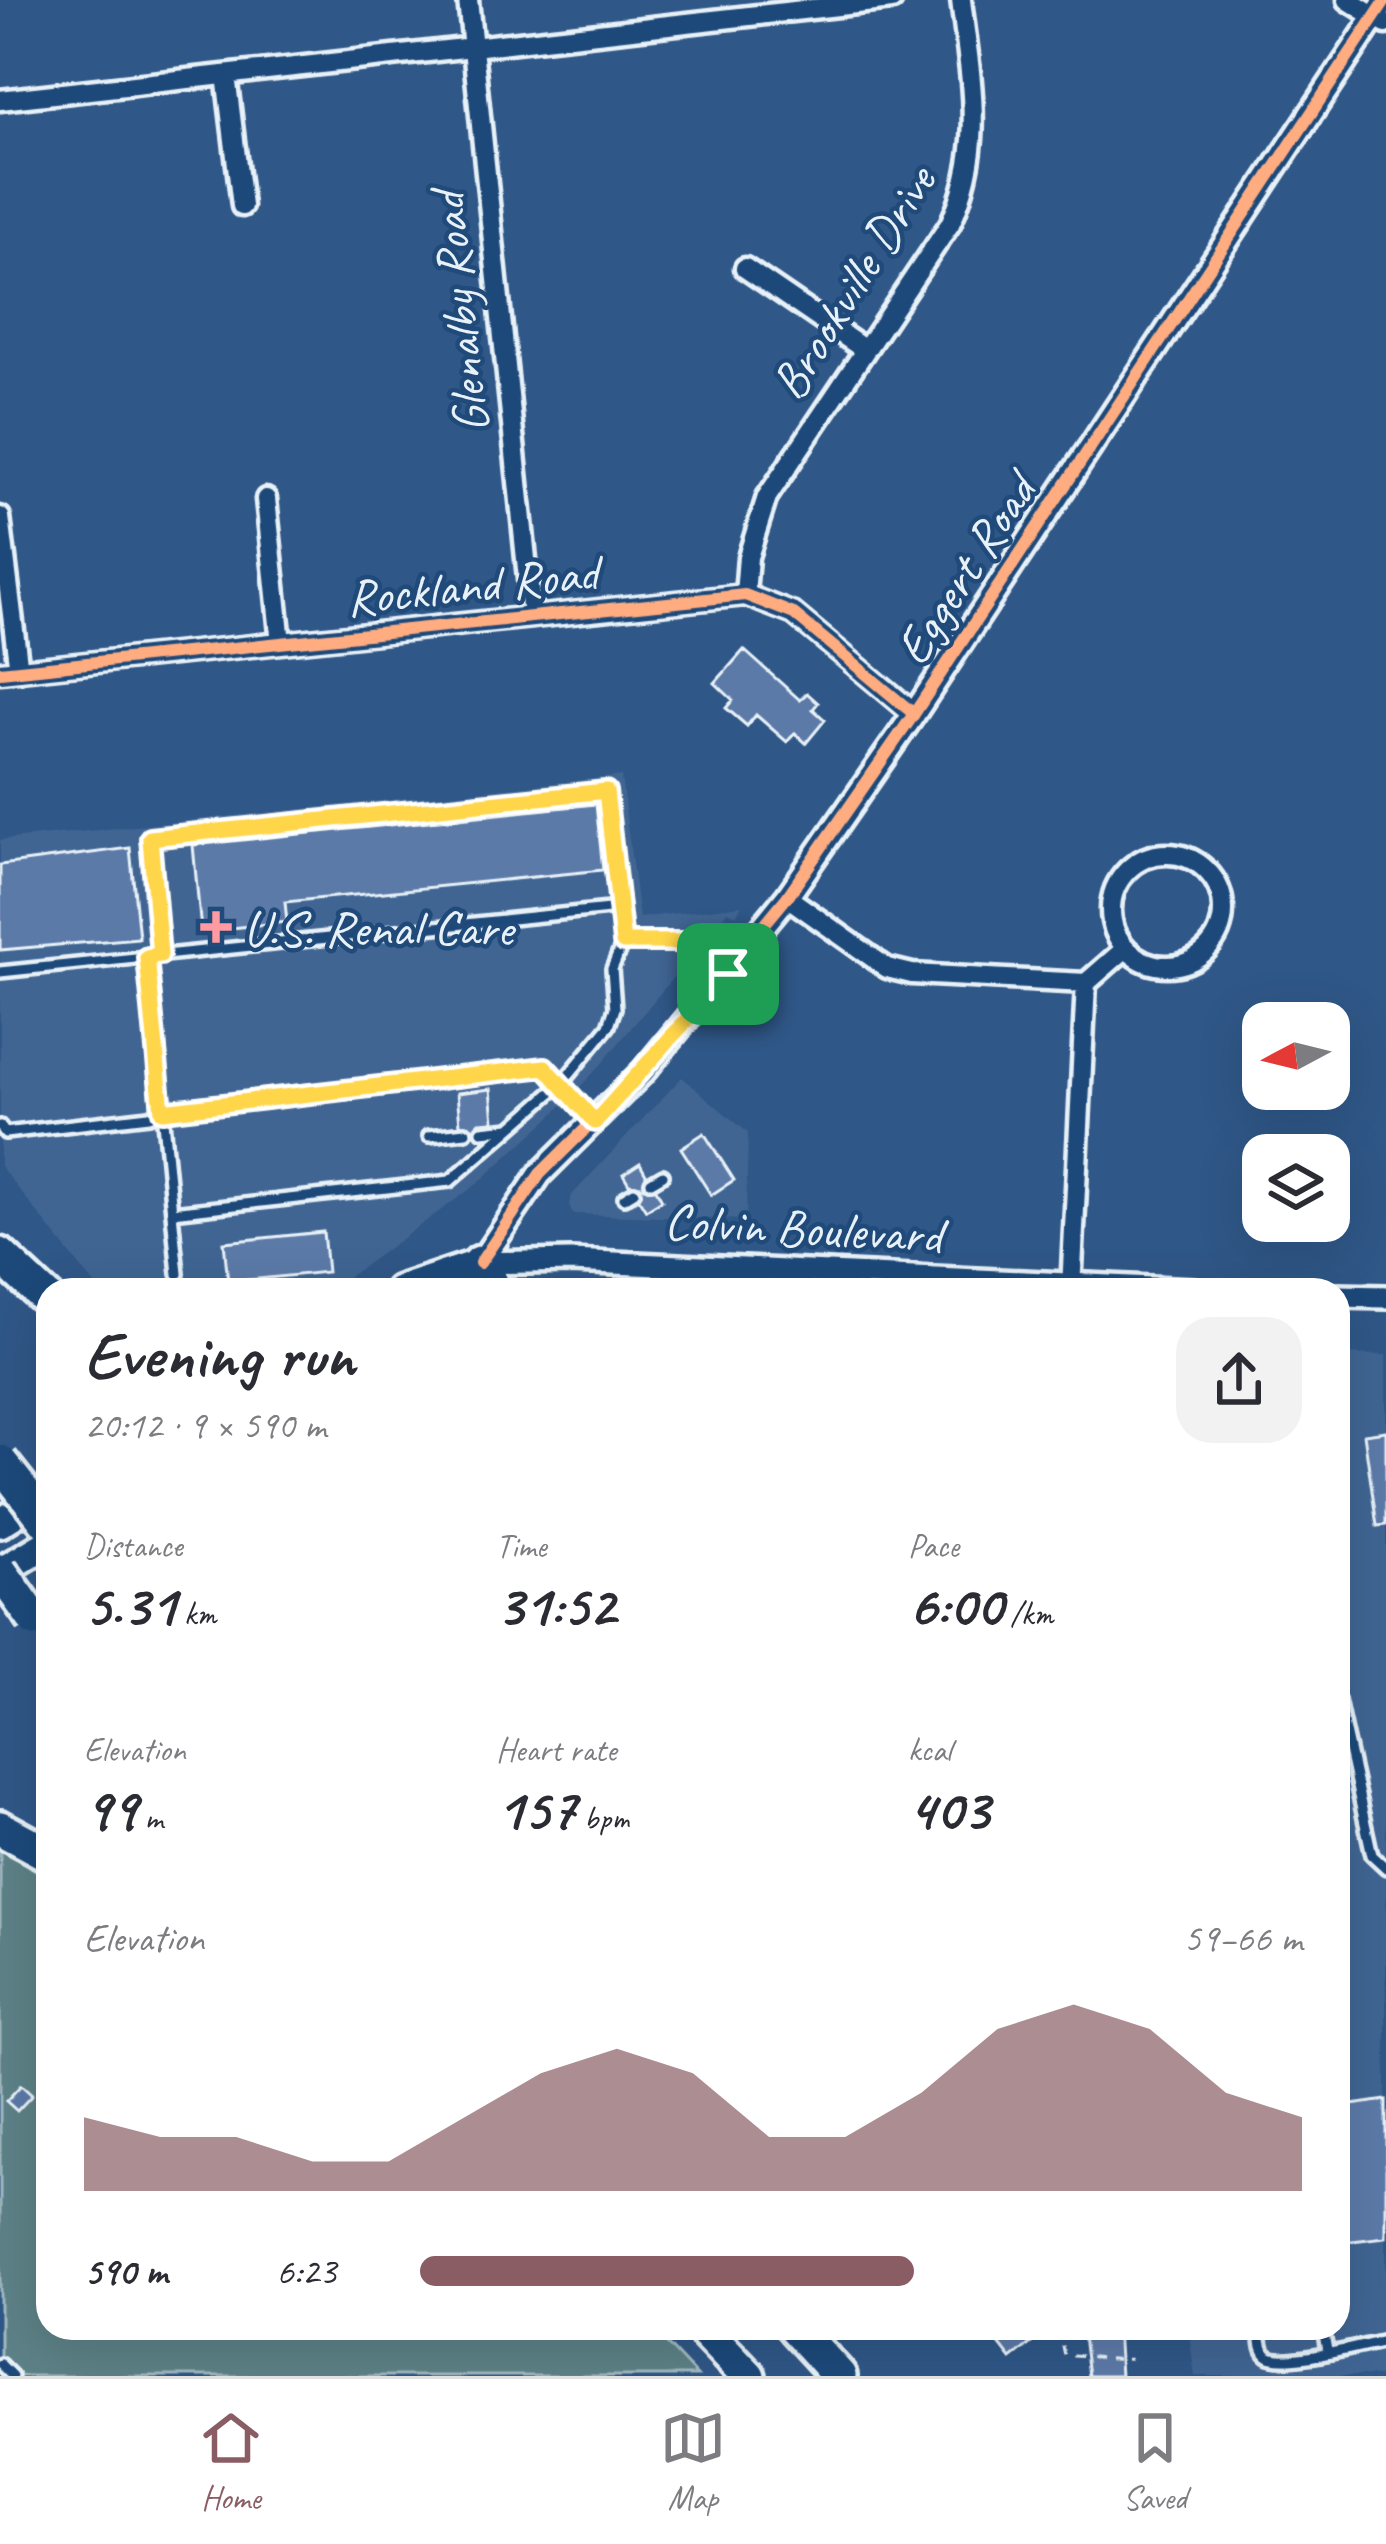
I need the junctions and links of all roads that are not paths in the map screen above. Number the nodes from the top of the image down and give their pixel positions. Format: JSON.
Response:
{"nodes":[{"id":1,"x":468,"y":0,"type":"edge"},
{"id":2,"x":892,"y":0,"type":"edge"},
{"id":3,"x":961,"y":0,"type":"edge"},
{"id":4,"x":1348,"y":0,"type":"edge"},
{"id":5,"x":1382,"y":14,"type":"edge"},
{"id":6,"x":473,"y":48,"type":"junction"},
{"id":7,"x":226,"y":75,"type":"junction"},
{"id":8,"x":0,"y":100,"type":"edge"},
{"id":9,"x":242,"y":206,"type":"dead end"},
{"id":10,"x":745,"y":268,"type":"dead end"},
{"id":11,"x":866,"y":350,"type":"junction"},
{"id":12,"x":266,"y":499,"type":"dead end"},
{"id":13,"x":0,"y":517,"type":"edge"},
{"id":14,"x":745,"y":595,"type":"junction"},
{"id":15,"x":532,"y":617,"type":"junction"},
{"id":16,"x":281,"y":643,"type":"junction"},
{"id":17,"x":9,"y":672,"type":"edge"},
{"id":18,"x":914,"y":714,"type":"junction"},
{"id":19,"x":787,"y":897,"type":"junction"},
{"id":20,"x":619,"y":908,"type":"junction"},
{"id":21,"x":623,"y":942,"type":"junction"},
{"id":22,"x":1126,"y":948,"type":"junction"},
{"id":23,"x":160,"y":955,"type":"junction"},
{"id":24,"x":147,"y":957,"type":"junction"},
{"id":25,"x":0,"y":972,"type":"edge"},
{"id":26,"x":728,"y":974,"type":"junction"},
{"id":27,"x":1086,"y":983,"type":"junction"},
{"id":28,"x":561,"y":1084,"type":"junction"},
{"id":29,"x":162,"y":1111,"type":"junction"},
{"id":30,"x":595,"y":1122,"type":"junction"},
{"id":31,"x":0,"y":1126,"type":"edge"},
{"id":32,"x":510,"y":1128,"type":"junction"},
{"id":33,"x":482,"y":1131,"type":"dead end"},
{"id":34,"x":466,"y":1132,"type":"dead end"},
{"id":35,"x":429,"y":1136,"type":"dead end"},
{"id":36,"x":663,"y":1174,"type":"dead end"},
{"id":37,"x":651,"y":1182,"type":"dead end"},
{"id":38,"x":172,"y":1212,"type":"junction"},
{"id":39,"x":0,"y":1255,"type":"edge"},
{"id":40,"x":178,"y":1274,"type":"dead end"},
{"id":41,"x":487,"y":1277,"type":"edge"},
{"id":42,"x":898,"y":1278,"type":"edge"},
{"id":43,"x":1071,"y":1278,"type":"edge"},
{"id":44,"x":36,"y":1289,"type":"edge"},
{"id":45,"x":1350,"y":1296,"type":"edge"},
{"id":46,"x":1386,"y":1297,"type":"edge"},
{"id":47,"x":0,"y":1462,"type":"edge"},
{"id":48,"x":36,"y":1500,"type":"edge"},
{"id":49,"x":36,"y":1508,"type":"edge"},
{"id":50,"x":0,"y":1523,"type":"edge"},
{"id":51,"x":36,"y":1550,"type":"edge"},
{"id":52,"x":0,"y":1572,"type":"edge"},
{"id":53,"x":36,"y":1619,"type":"edge"},
{"id":54,"x":1350,"y":1755,"type":"edge"},
{"id":55,"x":0,"y":1828,"type":"edge"},
{"id":56,"x":36,"y":1848,"type":"edge"},
{"id":57,"x":1386,"y":1868,"type":"edge"},
{"id":58,"x":714,"y":2340,"type":"edge"},
{"id":59,"x":806,"y":2340,"type":"edge"},
{"id":60,"x":816,"y":2340,"type":"edge"},
{"id":61,"x":1262,"y":2340,"type":"edge"},
{"id":62,"x":1325,"y":2340,"type":"edge"},
{"id":63,"x":1386,"y":2341,"type":"edge"},
{"id":64,"x":1327,"y":2351,"type":"junction"},
{"id":65,"x":0,"y":2364,"type":"edge"},
{"id":66,"x":838,"y":2375,"type":"edge"},
{"id":67,"x":12,"y":2376,"type":"edge"},
{"id":68,"x":748,"y":2376,"type":"edge"}],
"edges":[{"from":1,"to":6,"type":"street","name":"Glenalby Road"},
{"from":2,"to":6,"type":"street"},
{"from":3,"to":11,"type":"street","name":"Brookville Drive"},
{"from":4,"to":5,"type":"street"},
{"from":5,"to":18,"type":"street","name":"Eggert Road"},
{"from":6,"to":7,"type":"street"},
{"from":6,"to":15,"type":"street","name":"Glenalby Road"},
{"from":7,"to":8,"type":"street"},
{"from":7,"to":9,"type":"street"},
{"from":10,"to":11,"type":"street"},
{"from":11,"to":14,"type":"street","name":"Brookville Drive"},
{"from":12,"to":16,"type":"street"},
{"from":13,"to":17,"type":"street"},
{"from":14,"to":15,"type":"street","name":"Rockland Road"},
{"from":14,"to":18,"type":"street","name":"Rockland Road"},
{"from":15,"to":16,"type":"street","name":"Rockland Road"},
{"from":16,"to":17,"type":"street","name":"Rockland Road"},
{"from":18,"to":19,"type":"street","name":"Eggert Road"},
{"from":19,"to":26,"type":"street","name":"Eggert Road"},
{"from":19,"to":27,"type":"street"},
{"from":20,"to":21,"type":"lane"},
{"from":20,"to":23,"type":"lane"},
{"from":20,"to":23,"type":"lane"},
{"from":21,"to":26,"type":"lane"},
{"from":21,"to":28,"type":"lane"},
{"from":22,"to":22,"type":"street"},
{"from":22,"to":27,"type":"street"},
{"from":23,"to":24,"type":"lane"},
{"from":24,"to":25,"type":"lane"},
{"from":24,"to":29,"type":"lane"},
{"from":26,"to":30,"type":"street","name":"Eggert Road"},
{"from":27,"to":43,"type":"street"},
{"from":28,"to":29,"type":"lane"},
{"from":28,"to":30,"type":"lane"},
{"from":28,"to":32,"type":"lane"},
{"from":29,"to":31,"type":"lane"},
{"from":29,"to":38,"type":"lane"},
{"from":30,"to":41,"type":"street","name":"Eggert Road"},
{"from":32,"to":33,"type":"lane"},
{"from":32,"to":38,"type":"lane"},
{"from":34,"to":35,"type":"lane"},
{"from":36,"to":37,"type":"lane"},
{"from":38,"to":40,"type":"lane"},
{"from":39,"to":44,"type":"highway"},
{"from":41,"to":42,"type":"street","name":"Colvin Boulevard"},
{"from":45,"to":46,"type":"street"},
{"from":47,"to":49,"type":"highway","bridge":true},
{"from":48,"to":50,"type":"main road"},
{"from":51,"to":52,"type":"main road"},
{"from":52,"to":53,"type":"highway","bridge":true},
{"from":54,"to":57,"type":"lane"},
{"from":55,"to":56,"type":"highway"},
{"from":58,"to":68,"type":"highway"},
{"from":59,"to":66,"type":"highway"},
{"from":60,"to":66,"type":"highway"},
{"from":61,"to":64,"type":"lane"},
{"from":62,"to":64,"type":"lane"},
{"from":63,"to":64,"type":"lane"},
{"from":65,"to":67,"type":"lane"}]}
